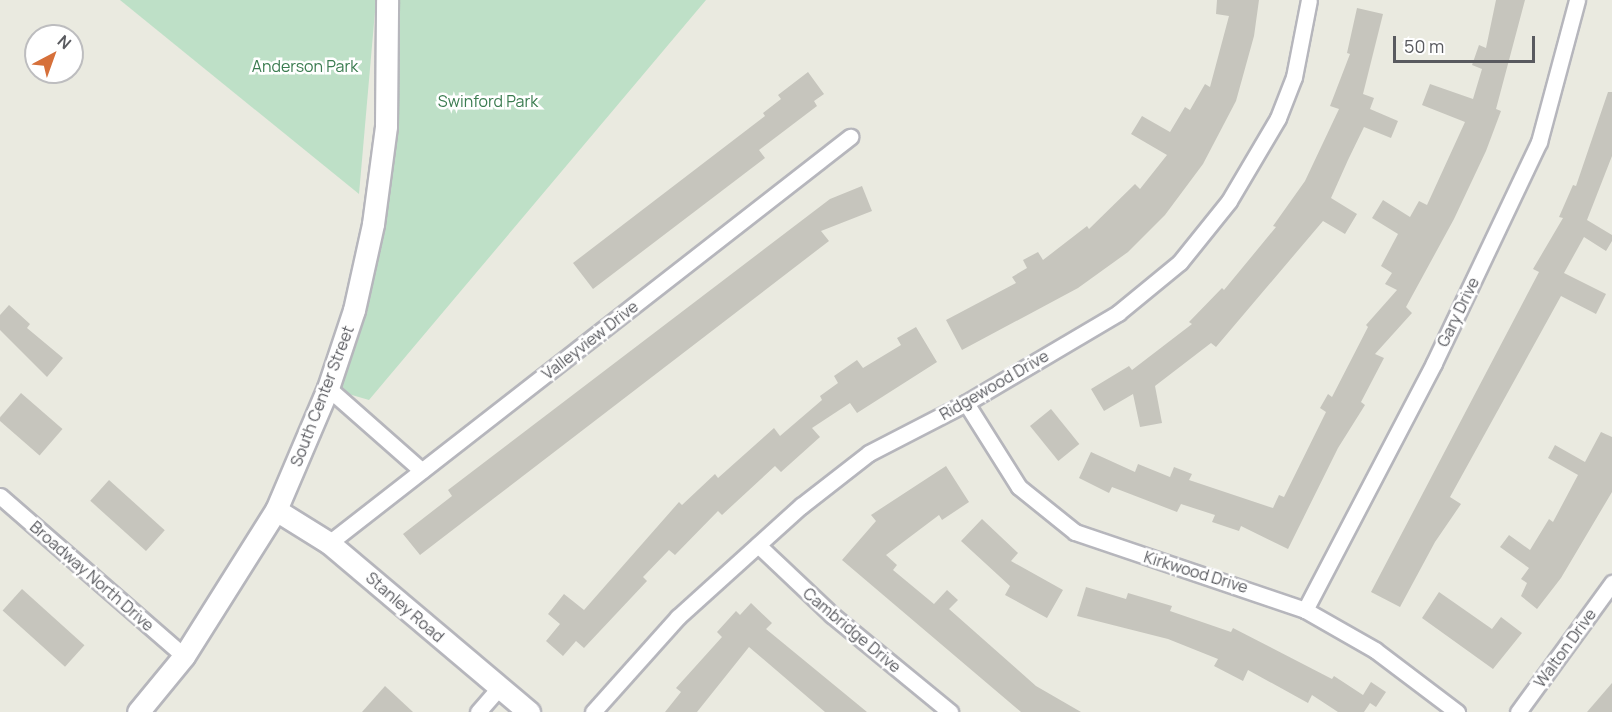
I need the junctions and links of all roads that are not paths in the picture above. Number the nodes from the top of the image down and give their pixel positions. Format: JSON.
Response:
{"nodes":[{"id":1,"x":387,"y":0,"type":"edge"},
{"id":2,"x":1308,"y":0,"type":"edge"},
{"id":3,"x":1577,"y":0,"type":"edge"},
{"id":4,"x":850,"y":138,"type":"dead end"},
{"id":5,"x":328,"y":388,"type":"junction"},
{"id":6,"x":966,"y":403,"type":"junction"},
{"id":7,"x":422,"y":471,"type":"junction"},
{"id":8,"x":0,"y":496,"type":"edge"},
{"id":9,"x":276,"y":510,"type":"junction"},
{"id":10,"x":329,"y":543,"type":"junction"},
{"id":11,"x":758,"y":545,"type":"junction"},
{"id":12,"x":1612,"y":583,"type":"edge"},
{"id":13,"x":1305,"y":610,"type":"junction"},
{"id":14,"x":184,"y":656,"type":"junction"},
{"id":15,"x":499,"y":688,"type":"junction"},
{"id":16,"x":138,"y":712,"type":"edge"},
{"id":17,"x":478,"y":712,"type":"edge"},
{"id":18,"x":529,"y":712,"type":"edge"},
{"id":19,"x":593,"y":712,"type":"edge"},
{"id":20,"x":950,"y":712,"type":"edge"},
{"id":21,"x":1457,"y":712,"type":"edge"},
{"id":22,"x":1518,"y":712,"type":"edge"}],
"edges":[{"from":1,"to":5,"type":"main road","name":"South Center Street"},
{"from":2,"to":6,"type":"street","name":"Ridgewood Drive"},
{"from":3,"to":13,"type":"street","name":"Gary Drive"},
{"from":4,"to":7,"type":"street","name":"Valleyview Drive"},
{"from":5,"to":7,"type":"street"},
{"from":5,"to":9,"type":"main road","name":"South Center Street"},
{"from":6,"to":11,"type":"street","name":"Ridgewood Drive"},
{"from":6,"to":13,"type":"street","name":"Kirkwood Drive"},
{"from":7,"to":10,"type":"street","name":"Valleyview Drive"},
{"from":8,"to":14,"type":"street","name":"Broadway North Drive"},
{"from":9,"to":10,"type":"main road","name":"Stanley Road"},
{"from":9,"to":14,"type":"main road","name":"South Center Street"},
{"from":10,"to":15,"type":"main road","name":"Stanley Road"},
{"from":11,"to":19,"type":"street","name":"Ridgewood Drive"},
{"from":11,"to":20,"type":"street","name":"Cambridge Drive"},
{"from":12,"to":22,"type":"street","name":"Walton Drive"},
{"from":13,"to":21,"type":"street","name":"Kirkwood Drive"},
{"from":14,"to":16,"type":"main road","name":"South Center Street"},
{"from":15,"to":17,"type":"street"},
{"from":15,"to":18,"type":"main road","name":"Stanley Road"}]}
